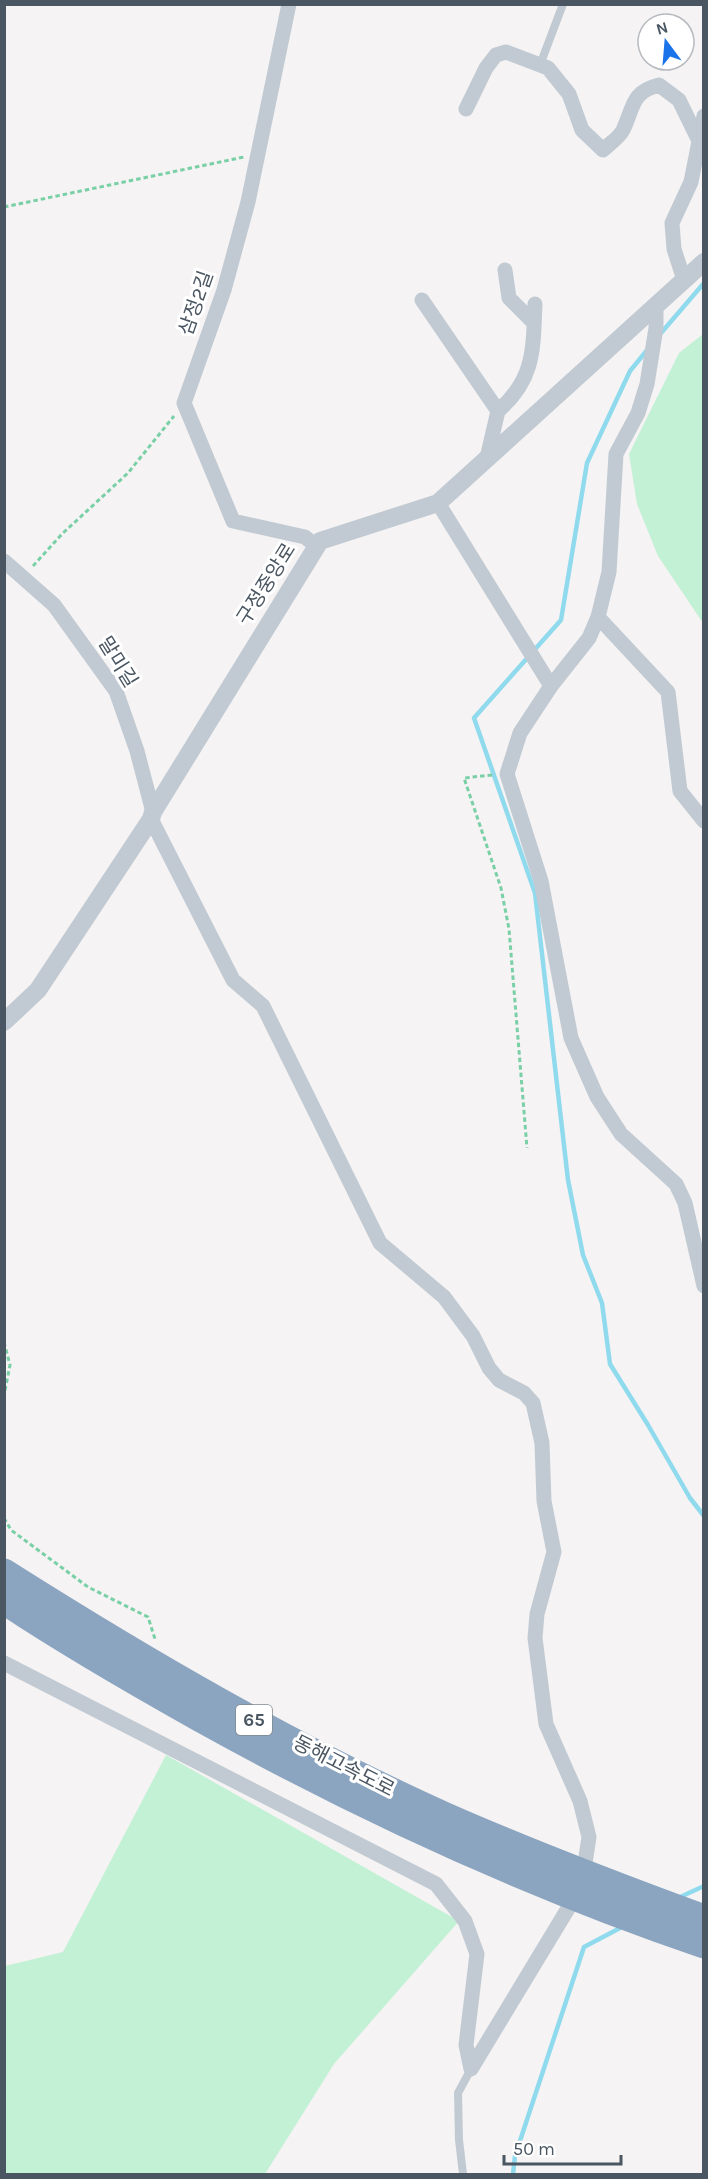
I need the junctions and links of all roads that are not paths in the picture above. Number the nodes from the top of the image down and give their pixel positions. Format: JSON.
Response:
{"nodes":[{"id":1,"x":289,"y":4,"type":"edge"},
{"id":2,"x":563,"y":4,"type":"edge"},
{"id":3,"x":540,"y":65,"type":"junction"},
{"id":4,"x":466,"y":109,"type":"dead end"},
{"id":5,"x":704,"y":116,"type":"edge"},
{"id":6,"x":698,"y":139,"type":"junction"},
{"id":7,"x":704,"y":262,"type":"edge"},
{"id":8,"x":505,"y":270,"type":"dead end"},
{"id":9,"x":684,"y":280,"type":"junction"},
{"id":10,"x":422,"y":300,"type":"dead end"},
{"id":11,"x":535,"y":304,"type":"dead end"},
{"id":12,"x":656,"y":306,"type":"junction"},
{"id":13,"x":534,"y":323,"type":"junction"},
{"id":14,"x":498,"y":411,"type":"junction"},
{"id":15,"x":487,"y":458,"type":"junction"},
{"id":16,"x":438,"y":503,"type":"junction"},
{"id":17,"x":316,"y":546,"type":"junction"},
{"id":18,"x":4,"y":561,"type":"edge"},
{"id":19,"x":598,"y":617,"type":"junction"},
{"id":20,"x":546,"y":680,"type":"junction"},
{"id":21,"x":152,"y":815,"type":"junction"},
{"id":22,"x":704,"y":820,"type":"edge"},
{"id":23,"x":4,"y":1022,"type":"edge"},
{"id":24,"x":704,"y":1286,"type":"edge"},
{"id":25,"x":4,"y":1572,"type":"edge"},
{"id":26,"x":4,"y":1601,"type":"edge"},
{"id":27,"x":4,"y":1663,"type":"edge"},
{"id":28,"x":508,"y":1856,"type":"junction"},
{"id":29,"x":704,"y":1918,"type":"edge"},
{"id":30,"x":704,"y":1945,"type":"edge"},
{"id":31,"x":471,"y":2069,"type":"junction"},
{"id":32,"x":463,"y":2175,"type":"edge"}],
"edges":[{"from":1,"to":17,"type":"street","name":"삼정2길"},
{"from":2,"to":3,"type":"lane"},
{"from":3,"to":4,"type":"street"},
{"from":3,"to":6,"type":"street"},
{"from":5,"to":6,"type":"street"},
{"from":6,"to":9,"type":"street"},
{"from":7,"to":9,"type":"street","name":"구정중앙로"},
{"from":8,"to":13,"type":"street"},
{"from":9,"to":12,"type":"street","name":"구정중앙로"},
{"from":10,"to":14,"type":"street"},
{"from":11,"to":13,"type":"street"},
{"from":12,"to":15,"type":"street","name":"구정중앙로"},
{"from":12,"to":19,"type":"street"},
{"from":13,"to":14,"type":"street"},
{"from":14,"to":15,"type":"street"},
{"from":15,"to":16,"type":"street","name":"구정중앙로"},
{"from":16,"to":17,"type":"street","name":"구정중앙로"},
{"from":16,"to":20,"type":"street"},
{"from":17,"to":21,"type":"street","name":"구정중앙로"},
{"from":18,"to":21,"type":"street","name":"말미길"},
{"from":19,"to":20,"type":"street"},
{"from":19,"to":22,"type":"street"},
{"from":20,"to":24,"type":"street"},
{"from":21,"to":23,"type":"street","name":"구정중앙로"},
{"from":21,"to":31,"type":"street","name":"말미길"},
{"from":25,"to":28,"type":"highway","name":"동해고속도로","number":"65"},
{"from":26,"to":28,"type":"highway","name":"동해고속도로","number":"65"},
{"from":27,"to":31,"type":"street"},
{"from":28,"to":29,"type":"highway","name":"동해고속도로","number":"65"},
{"from":28,"to":30,"type":"highway","name":"동해고속도로","number":"65"},
{"from":31,"to":32,"type":"lane"}]}
